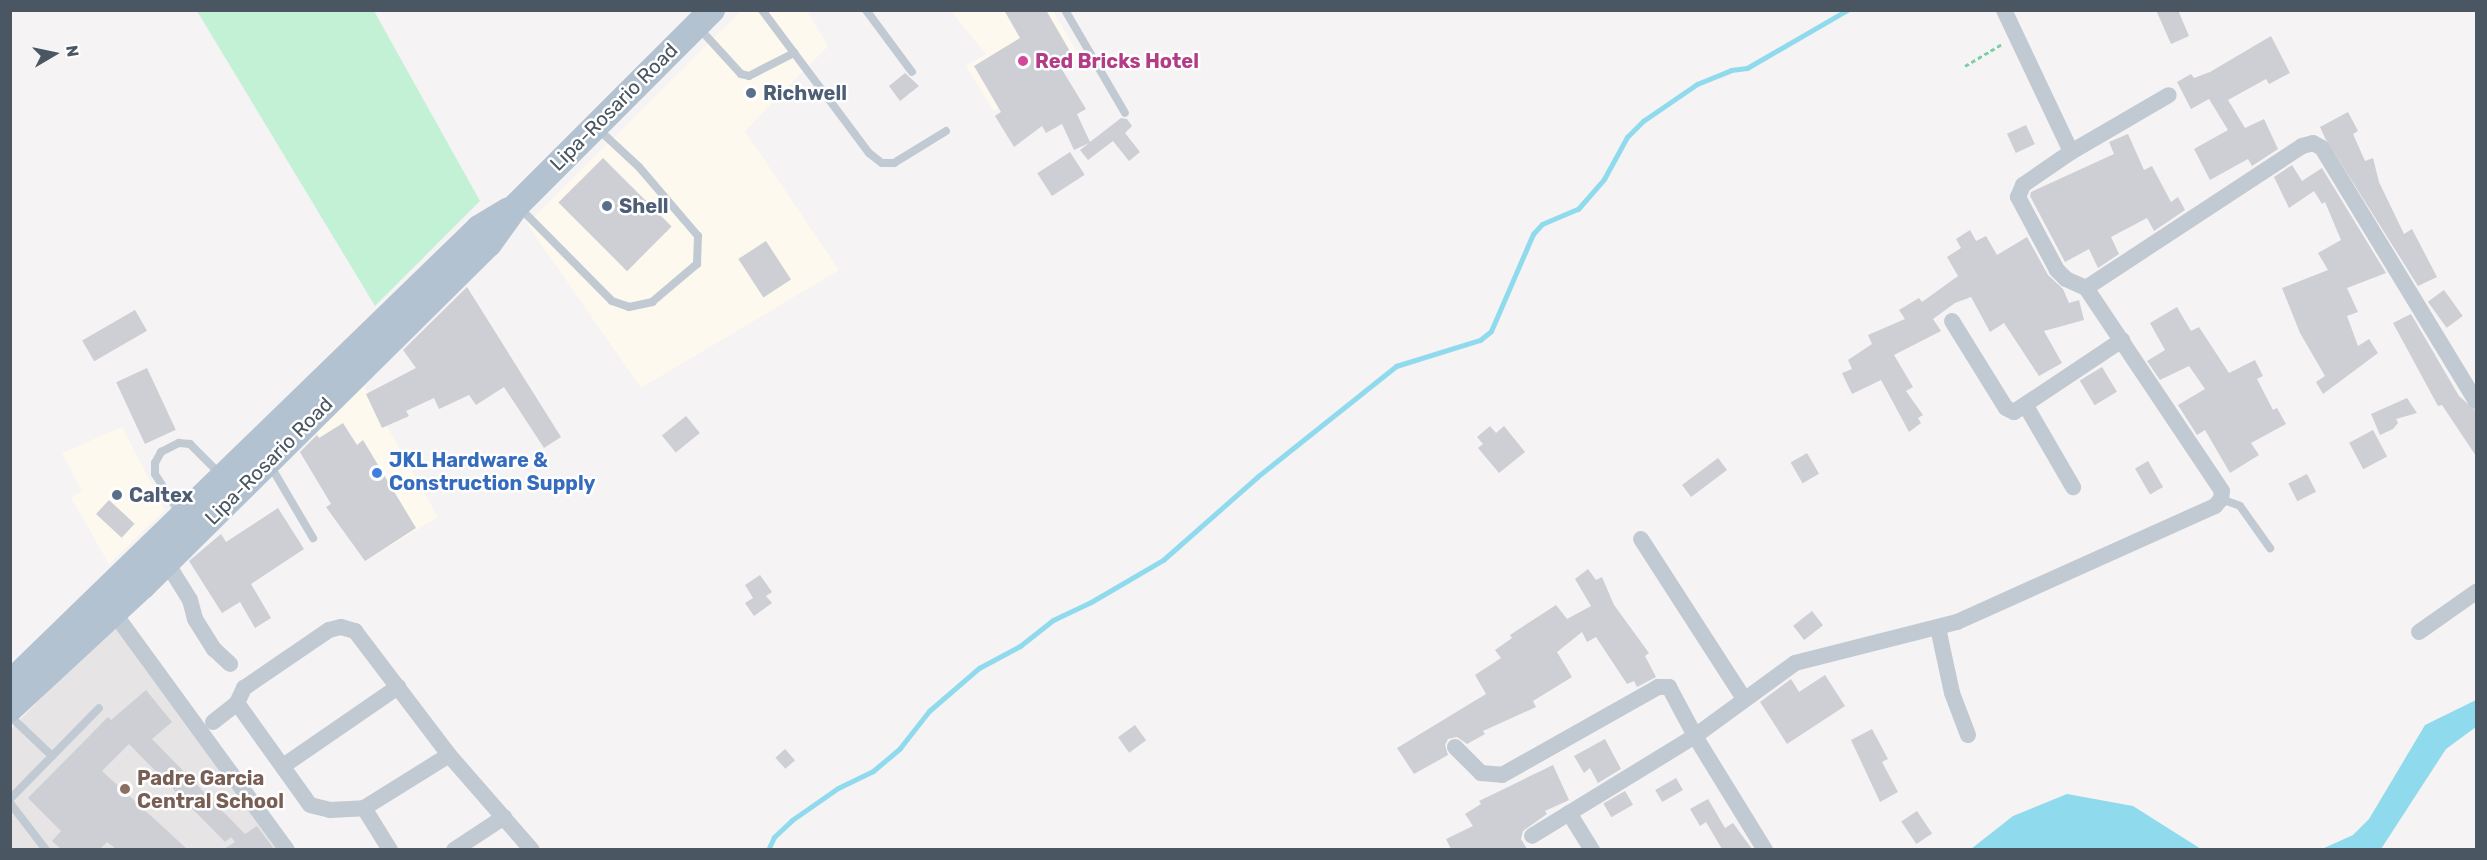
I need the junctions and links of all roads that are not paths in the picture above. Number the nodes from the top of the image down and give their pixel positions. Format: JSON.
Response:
{"nodes":[{"id":1,"x":762,"y":10,"type":"edge"},
{"id":2,"x":866,"y":10,"type":"edge"},
{"id":3,"x":1065,"y":10,"type":"edge"},
{"id":4,"x":2004,"y":10,"type":"edge"},
{"id":5,"x":704,"y":18,"type":"edge"},
{"id":6,"x":794,"y":53,"type":"junction"},
{"id":7,"x":912,"y":72,"type":"dead end"},
{"id":8,"x":2169,"y":95,"type":"dead end"},
{"id":9,"x":1125,"y":113,"type":"dead end"},
{"id":10,"x":595,"y":126,"type":"junction"},
{"id":11,"x":946,"y":131,"type":"dead end"},
{"id":12,"x":2071,"y":152,"type":"junction"},
{"id":13,"x":517,"y":205,"type":"junction"},
{"id":14,"x":2086,"y":288,"type":"junction"},
{"id":15,"x":1952,"y":321,"type":"dead end"},
{"id":16,"x":2122,"y":340,"type":"junction"},
{"id":17,"x":2476,"y":400,"type":"edge"},
{"id":18,"x":2026,"y":406,"type":"junction"},
{"id":19,"x":268,"y":462,"type":"junction"},
{"id":20,"x":223,"y":477,"type":"junction"},
{"id":21,"x":2073,"y":487,"type":"dead end"},
{"id":22,"x":2222,"y":499,"type":"junction"},
{"id":23,"x":183,"y":517,"type":"junction"},
{"id":24,"x":313,"y":538,"type":"dead end"},
{"id":25,"x":1641,"y":539,"type":"dead end"},
{"id":26,"x":2270,"y":548,"type":"dead end"},
{"id":27,"x":160,"y":553,"type":"junction"},
{"id":28,"x":2476,"y":592,"type":"edge"},
{"id":29,"x":108,"y":604,"type":"junction"},
{"id":30,"x":1938,"y":628,"type":"junction"},
{"id":31,"x":2419,"y":632,"type":"dead end"},
{"id":32,"x":10,"y":683,"type":"edge"},
{"id":33,"x":398,"y":687,"type":"junction"},
{"id":34,"x":241,"y":695,"type":"junction"},
{"id":35,"x":1744,"y":699,"type":"junction"},
{"id":36,"x":99,"y":708,"type":"dead end"},
{"id":37,"x":10,"y":709,"type":"edge"},
{"id":38,"x":10,"y":716,"type":"edge"},
{"id":39,"x":213,"y":723,"type":"dead end"},
{"id":40,"x":1968,"y":735,"type":"dead end"},
{"id":41,"x":1695,"y":736,"type":"junction"},
{"id":42,"x":1455,"y":747,"type":"dead end"},
{"id":43,"x":449,"y":755,"type":"junction"},
{"id":44,"x":52,"y":756,"type":"junction"},
{"id":45,"x":283,"y":766,"type":"junction"},
{"id":46,"x":10,"y":801,"type":"edge"},
{"id":47,"x":364,"y":808,"type":"junction"},
{"id":48,"x":1569,"y":813,"type":"junction"},
{"id":49,"x":504,"y":817,"type":"junction"},
{"id":50,"x":1532,"y":836,"type":"dead end"},
{"id":51,"x":46,"y":849,"type":"edge"},
{"id":52,"x":287,"y":849,"type":"edge"},
{"id":53,"x":390,"y":849,"type":"edge"},
{"id":54,"x":454,"y":849,"type":"edge"},
{"id":55,"x":532,"y":849,"type":"edge"},
{"id":56,"x":1592,"y":849,"type":"edge"},
{"id":57,"x":1765,"y":849,"type":"edge"}],
"edges":[{"from":1,"to":6,"type":"lane"},
{"from":2,"to":7,"type":"lane"},
{"from":3,"to":9,"type":"lane"},
{"from":4,"to":12,"type":"street"},
{"from":5,"to":6,"type":"lane"},
{"from":5,"to":10,"type":"main road","name":"Lipa-Rosario Road"},
{"from":6,"to":11,"type":"lane"},
{"from":8,"to":12,"type":"street"},
{"from":10,"to":13,"type":"main road","name":"Lipa-Rosario Road"},
{"from":10,"to":13,"type":"lane"},
{"from":12,"to":14,"type":"street"},
{"from":13,"to":19,"type":"main road","name":"Lipa-Rosario Road"},
{"from":13,"to":20,"type":"main road","name":"Lipa-Rosario Road"},
{"from":14,"to":16,"type":"street"},
{"from":14,"to":17,"type":"street"},
{"from":15,"to":18,"type":"street"},
{"from":16,"to":18,"type":"street"},
{"from":16,"to":22,"type":"street"},
{"from":18,"to":21,"type":"street"},
{"from":19,"to":24,"type":"lane"},
{"from":19,"to":27,"type":"main road","name":"Lipa-Rosario Road"},
{"from":20,"to":23,"type":"main road","name":"Lipa-Rosario Road"},
{"from":20,"to":23,"type":"lane"},
{"from":22,"to":26,"type":"lane"},
{"from":22,"to":30,"type":"street"},
{"from":23,"to":27,"type":"main road","name":"Lipa-Rosario Road"},
{"from":25,"to":35,"type":"street"},
{"from":27,"to":29,"type":"main road","name":"Lipa-Rosario Road"},
{"from":27,"to":34,"type":"street"},
{"from":28,"to":31,"type":"street"},
{"from":29,"to":32,"type":"main road","name":"Lipa-Rosario Road"},
{"from":29,"to":37,"type":"main road","name":"Lipa-Rosario Road"},
{"from":29,"to":52,"type":"street"},
{"from":30,"to":35,"type":"street"},
{"from":30,"to":40,"type":"street"},
{"from":33,"to":34,"type":"street"},
{"from":33,"to":43,"type":"street"},
{"from":33,"to":45,"type":"street"},
{"from":34,"to":39,"type":"street"},
{"from":34,"to":45,"type":"street"},
{"from":35,"to":41,"type":"street"},
{"from":36,"to":44,"type":"lane"},
{"from":38,"to":44,"type":"lane"},
{"from":41,"to":42,"type":"street"},
{"from":41,"to":48,"type":"street"},
{"from":41,"to":57,"type":"street"},
{"from":43,"to":47,"type":"street"},
{"from":43,"to":49,"type":"street"},
{"from":44,"to":46,"type":"lane"},
{"from":45,"to":47,"type":"street"},
{"from":46,"to":51,"type":"lane"},
{"from":47,"to":53,"type":"street"},
{"from":48,"to":50,"type":"street"},
{"from":48,"to":56,"type":"street"},
{"from":49,"to":54,"type":"street"},
{"from":49,"to":55,"type":"street"}]}
